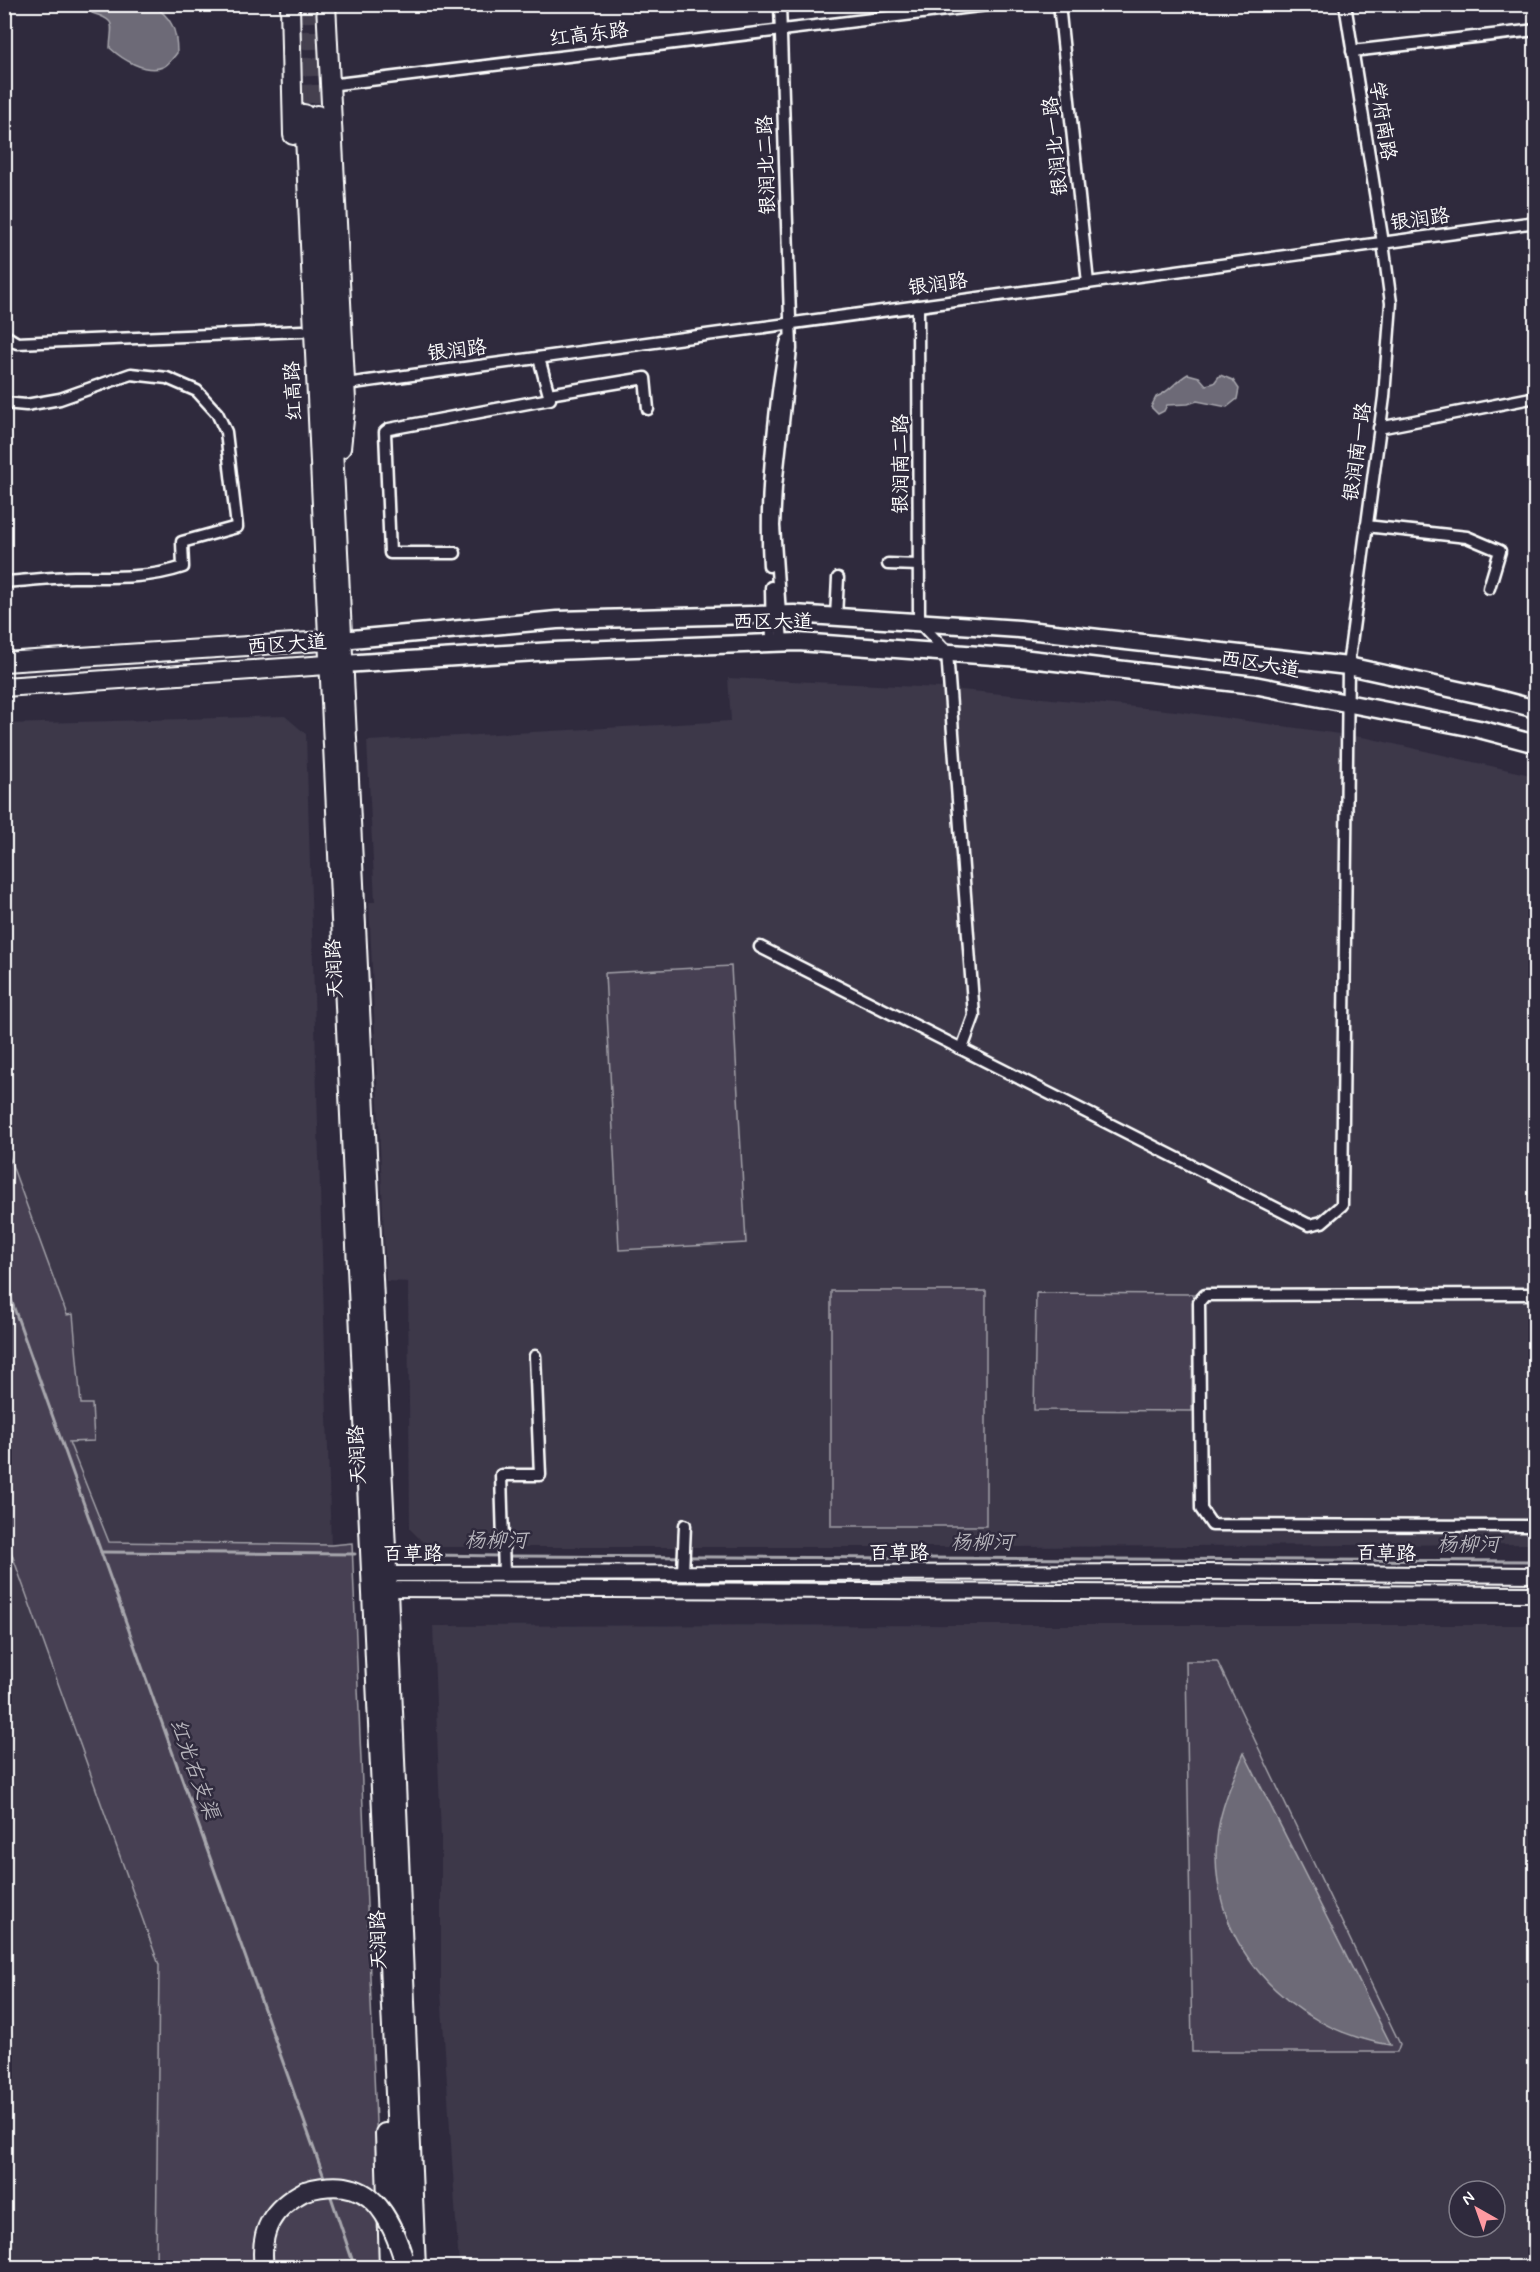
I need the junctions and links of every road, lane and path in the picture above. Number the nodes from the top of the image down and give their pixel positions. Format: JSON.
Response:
{"nodes":[{"id":1,"x":290,"y":4,"type":"edge"},
{"id":2,"x":326,"y":4,"type":"edge"},
{"id":3,"x":780,"y":4,"type":"edge"},
{"id":4,"x":1059,"y":4,"type":"edge"},
{"id":5,"x":1345,"y":4,"type":"edge"},
{"id":6,"x":990,"y":5,"type":"edge"},
{"id":7,"x":781,"y":30,"type":"junction"},
{"id":8,"x":1536,"y":30,"type":"edge"},
{"id":9,"x":1352,"y":51,"type":"junction"},
{"id":10,"x":329,"y":85,"type":"junction"},
{"id":11,"x":310,"y":114,"type":"tunnel mouth"},
{"id":12,"x":1536,"y":222,"type":"edge"},
{"id":13,"x":1383,"y":243,"type":"junction"},
{"id":14,"x":1088,"y":283,"type":"junction"},
{"id":15,"x":918,"y":306,"type":"junction"},
{"id":16,"x":790,"y":325,"type":"junction"},
{"id":17,"x":302,"y":331,"type":"junction"},
{"id":18,"x":4,"y":335,"type":"edge"},
{"id":19,"x":539,"y":358,"type":"junction"},
{"id":20,"x":346,"y":384,"type":"junction"},
{"id":21,"x":549,"y":394,"type":"junction"},
{"id":22,"x":1536,"y":397,"type":"edge"},
{"id":23,"x":4,"y":402,"type":"edge"},
{"id":24,"x":648,"y":409,"type":"dead end"},
{"id":25,"x":1379,"y":428,"type":"junction"},
{"id":26,"x":328,"y":503,"type":"junction"},
{"id":27,"x":1366,"y":526,"type":"junction"},
{"id":28,"x":455,"y":553,"type":"dead end"},
{"id":29,"x":888,"y":564,"type":"dead end"},
{"id":30,"x":919,"y":565,"type":"junction"},
{"id":31,"x":838,"y":578,"type":"dead end"},
{"id":32,"x":4,"y":582,"type":"edge"},
{"id":33,"x":1489,"y":588,"type":"dead end"},
{"id":34,"x":775,"y":614,"type":"junction"},
{"id":35,"x":836,"y":617,"type":"junction"},
{"id":36,"x":920,"y":622,"type":"junction"},
{"id":37,"x":334,"y":641,"type":"junction"},
{"id":38,"x":777,"y":643,"type":"junction"},
{"id":39,"x":947,"y":652,"type":"junction"},
{"id":40,"x":4,"y":662,"type":"edge"},
{"id":41,"x":336,"y":665,"type":"junction"},
{"id":42,"x":1348,"y":666,"type":"junction"},
{"id":43,"x":4,"y":687,"type":"edge"},
{"id":44,"x":1346,"y":703,"type":"junction"},
{"id":45,"x":1536,"y":710,"type":"edge"},
{"id":46,"x":1536,"y":744,"type":"edge"},
{"id":47,"x":760,"y":947,"type":"dead end"},
{"id":48,"x":959,"y":1048,"type":"junction"},
{"id":49,"x":1536,"y":1294,"type":"edge"},
{"id":50,"x":535,"y":1356,"type":"dead end"},
{"id":51,"x":685,"y":1526,"type":"dead end"},
{"id":52,"x":1536,"y":1526,"type":"edge"},
{"id":53,"x":504,"y":1562,"type":"junction"},
{"id":54,"x":683,"y":1562,"type":"junction"},
{"id":55,"x":1536,"y":1575,"type":"edge"},
{"id":56,"x":379,"y":1582,"type":"junction"},
{"id":57,"x":1536,"y":1594,"type":"edge"},
{"id":58,"x":394,"y":1923,"type":"junction"},
{"id":59,"x":403,"y":2265,"type":"edge"},
{"id":60,"x":264,"y":2268,"type":"edge"},
{"id":61,"x":427,"y":2268,"type":"edge"}],
"edges":[{"from":1,"to":17,"type":"main road"},
{"from":2,"to":10,"type":"main road"},
{"from":3,"to":7,"type":"street","name":"银润北二路"},
{"from":4,"to":14,"type":"street","name":"银润北一路"},
{"from":5,"to":9,"type":"street","name":"学府南路"},
{"from":6,"to":7,"type":"street","name":"红高东路"},
{"from":7,"to":10,"type":"street","name":"红高东路"},
{"from":7,"to":16,"type":"street","name":"银润北二路"},
{"from":8,"to":9,"type":"street"},
{"from":9,"to":13,"type":"street","name":"学府南路"},
{"from":10,"to":20,"type":"main road"},
{"from":11,"to":26,"type":"main road","name":"红高路"},
{"from":12,"to":13,"type":"street","name":"银润路"},
{"from":13,"to":14,"type":"street","name":"银润路"},
{"from":13,"to":25,"type":"street","name":"银润南一路"},
{"from":14,"to":15,"type":"street","name":"银润路"},
{"from":15,"to":16,"type":"street","name":"银润路"},
{"from":15,"to":30,"type":"street","name":"银润南二路"},
{"from":16,"to":19,"type":"street","name":"银润路"},
{"from":16,"to":34,"type":"street","name":"银润北二路"},
{"from":17,"to":18,"type":"street"},
{"from":17,"to":26,"type":"main road"},
{"from":19,"to":20,"type":"street","name":"银润路"},
{"from":19,"to":21,"type":"street"},
{"from":20,"to":26,"type":"main road"},
{"from":21,"to":24,"type":"street"},
{"from":21,"to":28,"type":"street"},
{"from":22,"to":25,"type":"street"},
{"from":23,"to":32,"type":"street"},
{"from":25,"to":27,"type":"street","name":"银润南一路"},
{"from":26,"to":37,"type":"main road","name":"红高路"},
{"from":27,"to":33,"type":"street"},
{"from":27,"to":42,"type":"street","name":"银润南一路"},
{"from":29,"to":30,"type":"street"},
{"from":30,"to":36,"type":"street","name":"银润南二路"},
{"from":31,"to":35,"type":"street"},
{"from":34,"to":35,"type":"main road","name":"西区大道"},
{"from":34,"to":37,"type":"main road","name":"西区大道"},
{"from":34,"to":38,"type":"street","name":"银润北二路"},
{"from":35,"to":36,"type":"main road","name":"西区大道"},
{"from":36,"to":39,"type":"street"},
{"from":36,"to":42,"type":"main road","name":"西区大道"},
{"from":37,"to":40,"type":"main road","name":"西区大道"},
{"from":37,"to":41,"type":"main road","name":"红高路"},
{"from":38,"to":39,"type":"main road","name":"西区大道"},
{"from":38,"to":41,"type":"main road","name":"西区大道"},
{"from":39,"to":44,"type":"main road","name":"西区大道"},
{"from":39,"to":48,"type":"street"},
{"from":41,"to":43,"type":"main road","name":"西区大道"},
{"from":41,"to":56,"type":"main road","name":"天润路"},
{"from":42,"to":44,"type":"street","name":"银润南一路"},
{"from":42,"to":45,"type":"main road","name":"西区大道"},
{"from":44,"to":46,"type":"main road","name":"西区大道"},
{"from":44,"to":48,"type":"street","name":"银润南一路"},
{"from":47,"to":48,"type":"street"},
{"from":49,"to":52,"type":"street"},
{"from":50,"to":53,"type":"street"},
{"from":51,"to":54,"type":"street"},
{"from":53,"to":54,"type":"street","name":"百草路"},
{"from":53,"to":56,"type":"street","name":"百草路"},
{"from":54,"to":55,"type":"street","name":"百草路"},
{"from":56,"to":57,"type":"street","name":"百草路"},
{"from":56,"to":58,"type":"main road","name":"天润路"},
{"from":58,"to":59,"type":"main road","name":"天润路"},
{"from":58,"to":59,"type":"main road"},
{"from":58,"to":61,"type":"main road"},
{"from":59,"to":60,"type":"main road","bridge":true}]}
